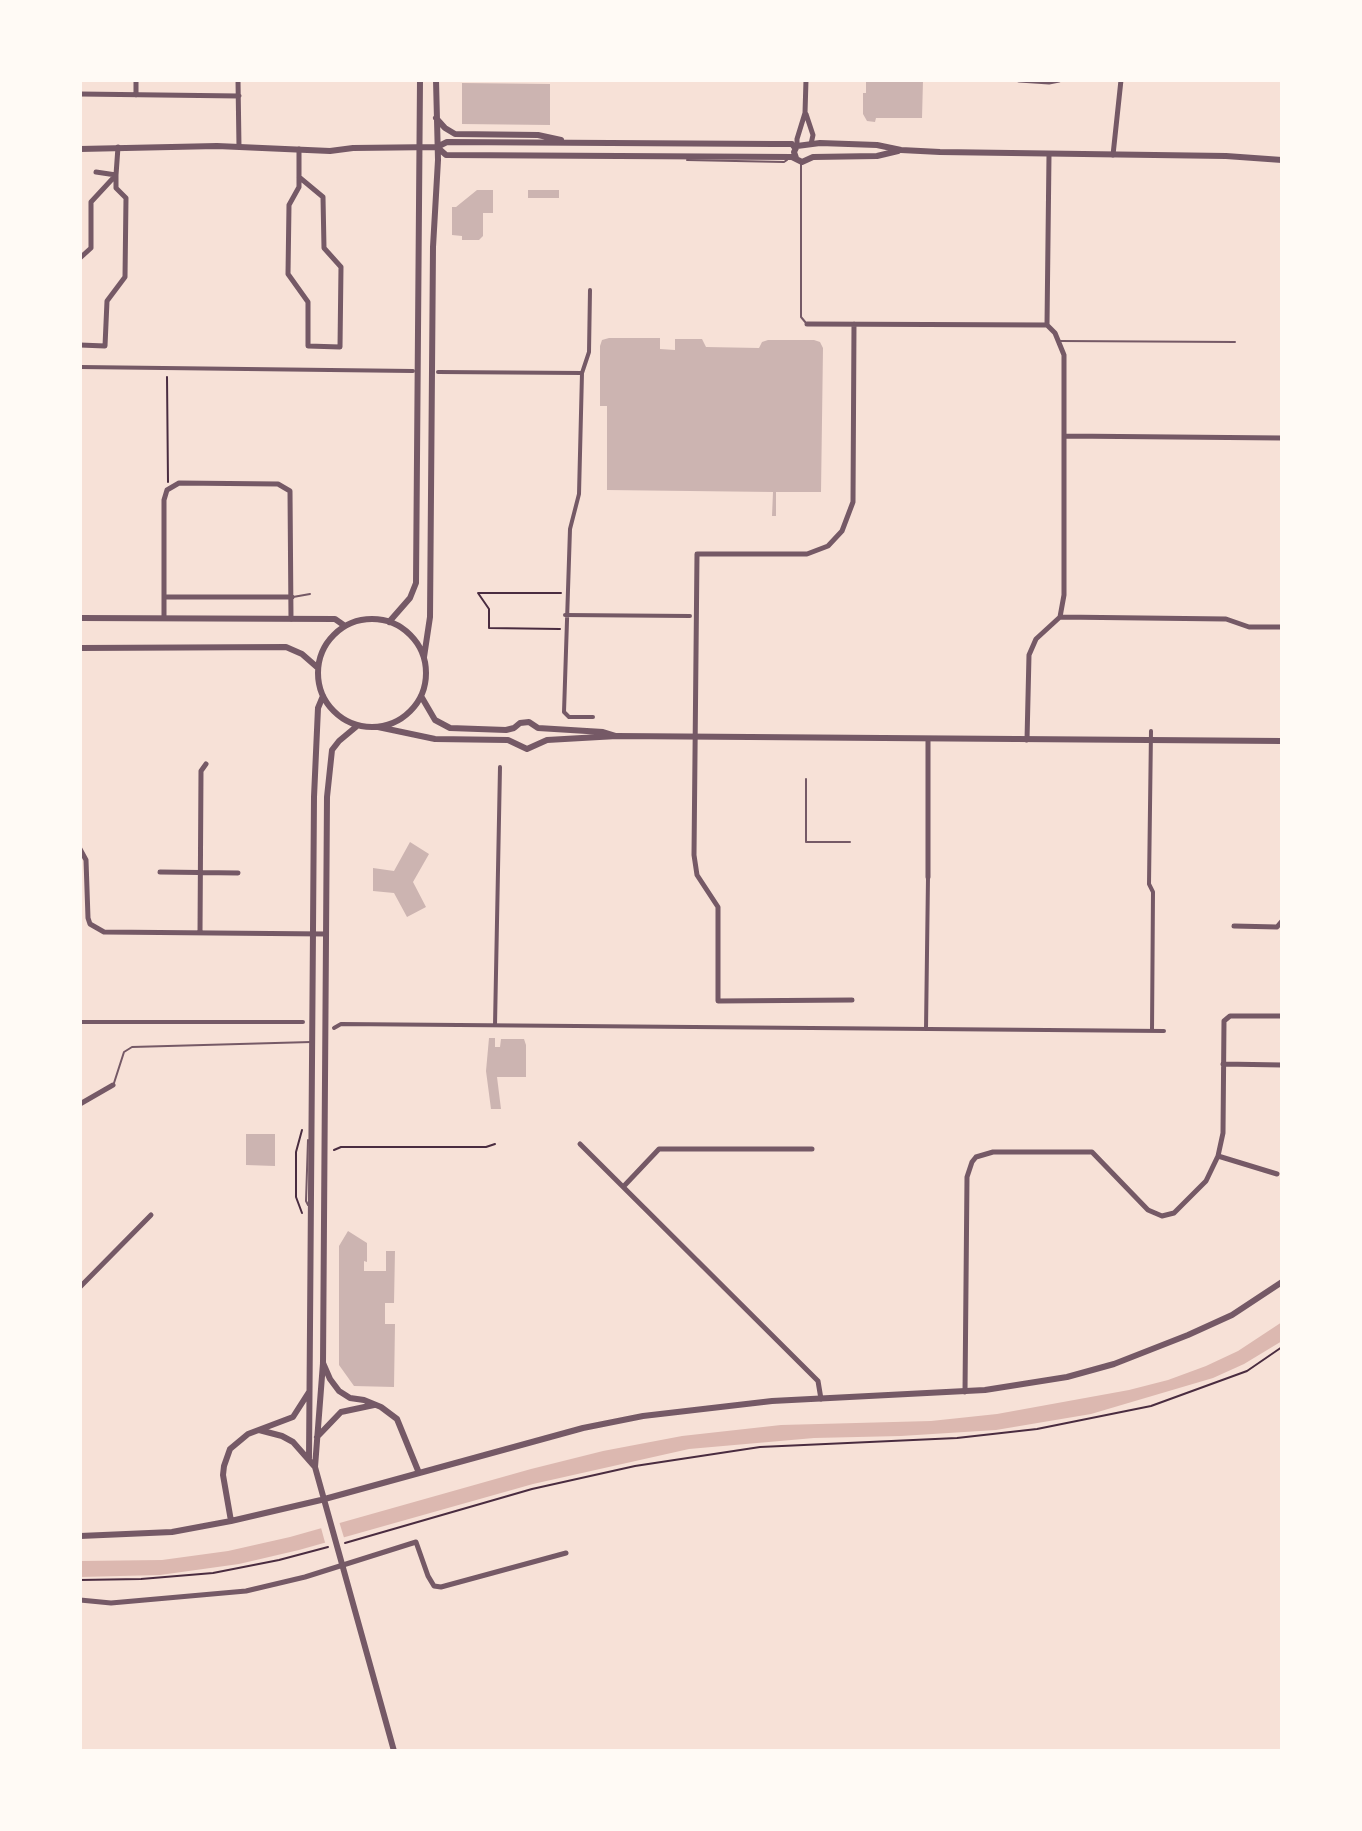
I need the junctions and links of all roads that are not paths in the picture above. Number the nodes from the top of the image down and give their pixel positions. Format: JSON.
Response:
{"nodes":[{"id":1,"x":136,"y":80,"type":"edge"},
{"id":2,"x":238,"y":80,"type":"edge"},
{"id":3,"x":420,"y":80,"type":"edge"},
{"id":4,"x":436,"y":80,"type":"edge"},
{"id":5,"x":806,"y":80,"type":"edge"},
{"id":6,"x":1019,"y":80,"type":"edge"},
{"id":7,"x":1059,"y":80,"type":"edge"},
{"id":8,"x":1121,"y":80,"type":"edge"},
{"id":9,"x":80,"y":94,"type":"edge"},
{"id":10,"x":136,"y":95,"type":"junction"},
{"id":11,"x":239,"y":96,"type":"junction"},
{"id":12,"x":805,"y":113,"type":"junction"},
{"id":13,"x":436,"y":118,"type":"junction"},
{"id":14,"x":574,"y":142,"type":"junction"},
{"id":15,"x":811,"y":144,"type":"junction"},
{"id":16,"x":118,"y":147,"type":"junction"},
{"id":17,"x":419,"y":147,"type":"junction"},
{"id":18,"x":437,"y":147,"type":"junction"},
{"id":19,"x":796,"y":147,"type":"junction"},
{"id":20,"x":239,"y":148,"type":"junction"},
{"id":21,"x":80,"y":149,"type":"edge"},
{"id":22,"x":299,"y":149,"type":"junction"},
{"id":23,"x":901,"y":150,"type":"junction"},
{"id":24,"x":1049,"y":155,"type":"junction"},
{"id":25,"x":1113,"y":156,"type":"junction"},
{"id":26,"x":813,"y":157,"type":"junction"},
{"id":27,"x":797,"y":159,"type":"junction"},
{"id":28,"x":1282,"y":160,"type":"edge"},
{"id":29,"x":96,"y":172,"type":"dead end"},
{"id":30,"x":116,"y":175,"type":"junction"},
{"id":31,"x":299,"y":177,"type":"junction"},
{"id":32,"x":80,"y":258,"type":"edge"},
{"id":33,"x":590,"y":290,"type":"dead end"},
{"id":34,"x":807,"y":324,"type":"joint"},
{"id":35,"x":854,"y":324,"type":"junction"},
{"id":36,"x":1047,"y":325,"type":"junction"},
{"id":37,"x":1059,"y":341,"type":"junction"},
{"id":38,"x":1235,"y":342,"type":"dead end"},
{"id":39,"x":80,"y":345,"type":"edge"},
{"id":40,"x":80,"y":367,"type":"edge"},
{"id":41,"x":413,"y":371,"type":"dead end"},
{"id":42,"x":438,"y":372,"type":"dead end"},
{"id":43,"x":582,"y":373,"type":"junction"},
{"id":44,"x":1065,"y":436,"type":"junction"},
{"id":45,"x":1282,"y":438,"type":"edge"},
{"id":46,"x":310,"y":594,"type":"dead end"},
{"id":47,"x":164,"y":597,"type":"junction"},
{"id":48,"x":292,"y":597,"type":"junction"},
{"id":49,"x":565,"y":615,"type":"junction"},
{"id":50,"x":690,"y":616,"type":"dead end"},
{"id":51,"x":1060,"y":617,"type":"junction"},
{"id":52,"x":80,"y":618,"type":"edge"},
{"id":53,"x":164,"y":618,"type":"junction"},
{"id":54,"x":291,"y":619,"type":"junction"},
{"id":55,"x":389,"y":622,"type":"junction"},
{"id":56,"x":345,"y":626,"type":"junction"},
{"id":57,"x":1282,"y":627,"type":"edge"},
{"id":58,"x":80,"y":648,"type":"edge"},
{"id":59,"x":424,"y":657,"type":"junction"},
{"id":60,"x":318,"y":668,"type":"junction"},
{"id":61,"x":323,"y":696,"type":"junction"},
{"id":62,"x":421,"y":696,"type":"junction"},
{"id":63,"x":593,"y":717,"type":"dead end"},
{"id":64,"x":357,"y":726,"type":"junction"},
{"id":65,"x":378,"y":727,"type":"junction"},
{"id":66,"x":514,"y":728,"type":"junction"},
{"id":67,"x":538,"y":728,"type":"junction"},
{"id":68,"x":1151,"y":731,"type":"dead end"},
{"id":69,"x":617,"y":736,"type":"junction"},
{"id":70,"x":694,"y":736,"type":"junction"},
{"id":71,"x":928,"y":739,"type":"junction"},
{"id":72,"x":1027,"y":740,"type":"junction"},
{"id":73,"x":1150,"y":740,"type":"junction"},
{"id":74,"x":1282,"y":741,"type":"edge"},
{"id":75,"x":538,"y":742,"type":"junction"},
{"id":76,"x":515,"y":743,"type":"junction"},
{"id":77,"x":206,"y":764,"type":"dead end"},
{"id":78,"x":500,"y":767,"type":"dead end"},
{"id":79,"x":806,"y":779,"type":"dead end"},
{"id":80,"x":850,"y":842,"type":"dead end"},
{"id":81,"x":80,"y":849,"type":"edge"},
{"id":82,"x":160,"y":872,"type":"dead end"},
{"id":83,"x":201,"y":872,"type":"junction"},
{"id":84,"x":238,"y":873,"type":"dead end"},
{"id":85,"x":928,"y":877,"type":"joint"},
{"id":86,"x":1282,"y":921,"type":"edge"},
{"id":87,"x":1234,"y":926,"type":"dead end"},
{"id":88,"x":200,"y":933,"type":"junction"},
{"id":89,"x":313,"y":934,"type":"junction"},
{"id":90,"x":326,"y":934,"type":"junction"},
{"id":91,"x":852,"y":1000,"type":"dead end"},
{"id":92,"x":1282,"y":1016,"type":"edge"},
{"id":93,"x":80,"y":1022,"type":"edge"},
{"id":94,"x":303,"y":1022,"type":"dead end"},
{"id":95,"x":495,"y":1025,"type":"junction"},
{"id":96,"x":334,"y":1028,"type":"dead end"},
{"id":97,"x":926,"y":1029,"type":"junction"},
{"id":98,"x":1152,"y":1031,"type":"junction"},
{"id":99,"x":1164,"y":1031,"type":"dead end"},
{"id":100,"x":312,"y":1042,"type":"junction"},
{"id":101,"x":1223,"y":1064,"type":"junction"},
{"id":102,"x":1282,"y":1065,"type":"edge"},
{"id":103,"x":113,"y":1085,"type":"joint"},
{"id":104,"x":80,"y":1104,"type":"edge"},
{"id":105,"x":580,"y":1144,"type":"dead end"},
{"id":106,"x":812,"y":1149,"type":"dead end"},
{"id":107,"x":1218,"y":1156,"type":"junction"},
{"id":108,"x":1277,"y":1174,"type":"dead end"},
{"id":109,"x":624,"y":1186,"type":"junction"},
{"id":110,"x":151,"y":1215,"type":"dead end"},
{"id":111,"x":1282,"y":1282,"type":"edge"},
{"id":112,"x":80,"y":1287,"type":"edge"},
{"id":113,"x":323,"y":1363,"type":"junction"},
{"id":114,"x":310,"y":1390,"type":"junction"},
{"id":115,"x":965,"y":1392,"type":"junction"},
{"id":116,"x":821,"y":1399,"type":"junction"},
{"id":117,"x":374,"y":1405,"type":"junction"},
{"id":118,"x":259,"y":1430,"type":"junction"},
{"id":119,"x":317,"y":1437,"type":"junction"},
{"id":120,"x":309,"y":1458,"type":"junction"},
{"id":121,"x":315,"y":1467,"type":"junction"},
{"id":122,"x":419,"y":1473,"type":"junction"},
{"id":123,"x":231,"y":1521,"type":"junction"},
{"id":124,"x":80,"y":1536,"type":"edge"},
{"id":125,"x":566,"y":1553,"type":"dead end"},
{"id":126,"x":80,"y":1600,"type":"edge"},
{"id":127,"x":394,"y":1751,"type":"edge"}],
"edges":[{"from":1,"to":10,"type":"street"},
{"from":2,"to":11,"type":"street"},
{"from":3,"to":17,"type":"street"},
{"from":4,"to":13,"type":"street"},
{"from":5,"to":12,"type":"street"},
{"from":6,"to":7,"type":"street"},
{"from":8,"to":25,"type":"street"},
{"from":9,"to":10,"type":"street"},
{"from":10,"to":11,"type":"street"},
{"from":11,"to":20,"type":"street"},
{"from":12,"to":15,"type":"street"},
{"from":12,"to":19,"type":"street"},
{"from":13,"to":14,"type":"street"},
{"from":13,"to":18,"type":"street"},
{"from":14,"to":18,"type":"street"},
{"from":14,"to":19,"type":"street"},
{"from":15,"to":19,"type":"street"},
{"from":15,"to":23,"type":"street"},
{"from":15,"to":26,"type":"street"},
{"from":16,"to":20,"type":"street"},
{"from":16,"to":21,"type":"street"},
{"from":16,"to":30,"type":"street"},
{"from":17,"to":18,"type":"street"},
{"from":17,"to":22,"type":"street"},
{"from":17,"to":55,"type":"street"},
{"from":18,"to":27,"type":"street"},
{"from":18,"to":59,"type":"street"},
{"from":19,"to":27,"type":"street"},
{"from":20,"to":22,"type":"street"},
{"from":22,"to":31,"type":"street"},
{"from":23,"to":24,"type":"street"},
{"from":23,"to":26,"type":"street"},
{"from":24,"to":25,"type":"street"},
{"from":24,"to":36,"type":"street"},
{"from":25,"to":28,"type":"street"},
{"from":26,"to":27,"type":"street"},
{"from":27,"to":34,"type":"lane"},
{"from":29,"to":30,"type":"street"},
{"from":30,"to":32,"type":"street"},
{"from":30,"to":39,"type":"street"},
{"from":31,"to":31,"type":"street"},
{"from":33,"to":43,"type":"street"},
{"from":34,"to":35,"type":"street"},
{"from":35,"to":36,"type":"street"},
{"from":35,"to":70,"type":"street"},
{"from":36,"to":37,"type":"street"},
{"from":37,"to":38,"type":"lane"},
{"from":37,"to":44,"type":"street"},
{"from":40,"to":41,"type":"street"},
{"from":42,"to":43,"type":"street"},
{"from":43,"to":49,"type":"street"},
{"from":44,"to":45,"type":"street"},
{"from":44,"to":51,"type":"street"},
{"from":46,"to":48,"type":"lane"},
{"from":47,"to":48,"type":"street"},
{"from":47,"to":48,"type":"street"},
{"from":47,"to":53,"type":"street"},
{"from":48,"to":54,"type":"street"},
{"from":49,"to":50,"type":"street"},
{"from":49,"to":63,"type":"street"},
{"from":51,"to":57,"type":"street"},
{"from":51,"to":72,"type":"street"},
{"from":52,"to":53,"type":"street"},
{"from":53,"to":54,"type":"street"},
{"from":54,"to":56,"type":"street"},
{"from":55,"to":56,"type":"street"},
{"from":55,"to":59,"type":"street"},
{"from":56,"to":60,"type":"street"},
{"from":58,"to":60,"type":"street"},
{"from":59,"to":62,"type":"street"},
{"from":60,"to":61,"type":"street"},
{"from":61,"to":64,"type":"street"},
{"from":61,"to":89,"type":"street"},
{"from":62,"to":65,"type":"street"},
{"from":62,"to":66,"type":"street"},
{"from":64,"to":65,"type":"street"},
{"from":64,"to":90,"type":"street"},
{"from":65,"to":76,"type":"street"},
{"from":66,"to":67,"type":"street"},
{"from":66,"to":76,"type":"street"},
{"from":67,"to":69,"type":"street"},
{"from":67,"to":75,"type":"street"},
{"from":68,"to":73,"type":"street"},
{"from":69,"to":70,"type":"street"},
{"from":69,"to":75,"type":"street"},
{"from":70,"to":71,"type":"street"},
{"from":70,"to":91,"type":"street"},
{"from":71,"to":72,"type":"street"},
{"from":71,"to":85,"type":"street"},
{"from":72,"to":73,"type":"street"},
{"from":73,"to":74,"type":"street"},
{"from":73,"to":98,"type":"street"},
{"from":75,"to":76,"type":"street"},
{"from":77,"to":83,"type":"street"},
{"from":78,"to":95,"type":"street"},
{"from":79,"to":80,"type":"lane"},
{"from":81,"to":88,"type":"street"},
{"from":82,"to":83,"type":"street"},
{"from":83,"to":84,"type":"street"},
{"from":83,"to":88,"type":"street"},
{"from":85,"to":97,"type":"street"},
{"from":86,"to":87,"type":"street"},
{"from":88,"to":89,"type":"street"},
{"from":89,"to":90,"type":"street"},
{"from":89,"to":100,"type":"street"},
{"from":90,"to":113,"type":"street"},
{"from":92,"to":101,"type":"street"},
{"from":93,"to":94,"type":"street"},
{"from":95,"to":96,"type":"street"},
{"from":95,"to":97,"type":"street"},
{"from":97,"to":98,"type":"street"},
{"from":98,"to":99,"type":"street"},
{"from":100,"to":103,"type":"lane"},
{"from":100,"to":114,"type":"street"},
{"from":101,"to":102,"type":"street"},
{"from":101,"to":107,"type":"street"},
{"from":103,"to":104,"type":"street"},
{"from":105,"to":109,"type":"street"},
{"from":106,"to":109,"type":"street"},
{"from":107,"to":108,"type":"street"},
{"from":107,"to":115,"type":"street"},
{"from":109,"to":116,"type":"street"},
{"from":110,"to":112,"type":"street"},
{"from":111,"to":115,"type":"street"},
{"from":113,"to":117,"type":"street"},
{"from":113,"to":119,"type":"street"},
{"from":114,"to":118,"type":"street"},
{"from":114,"to":120,"type":"street"},
{"from":115,"to":116,"type":"street"},
{"from":116,"to":122,"type":"street"},
{"from":117,"to":119,"type":"street"},
{"from":117,"to":122,"type":"street"},
{"from":118,"to":120,"type":"street"},
{"from":118,"to":123,"type":"street"},
{"from":119,"to":121,"type":"street"},
{"from":120,"to":121,"type":"street"},
{"from":121,"to":127,"type":"street"},
{"from":122,"to":123,"type":"street"},
{"from":123,"to":124,"type":"street"},
{"from":125,"to":126,"type":"street"}]}
